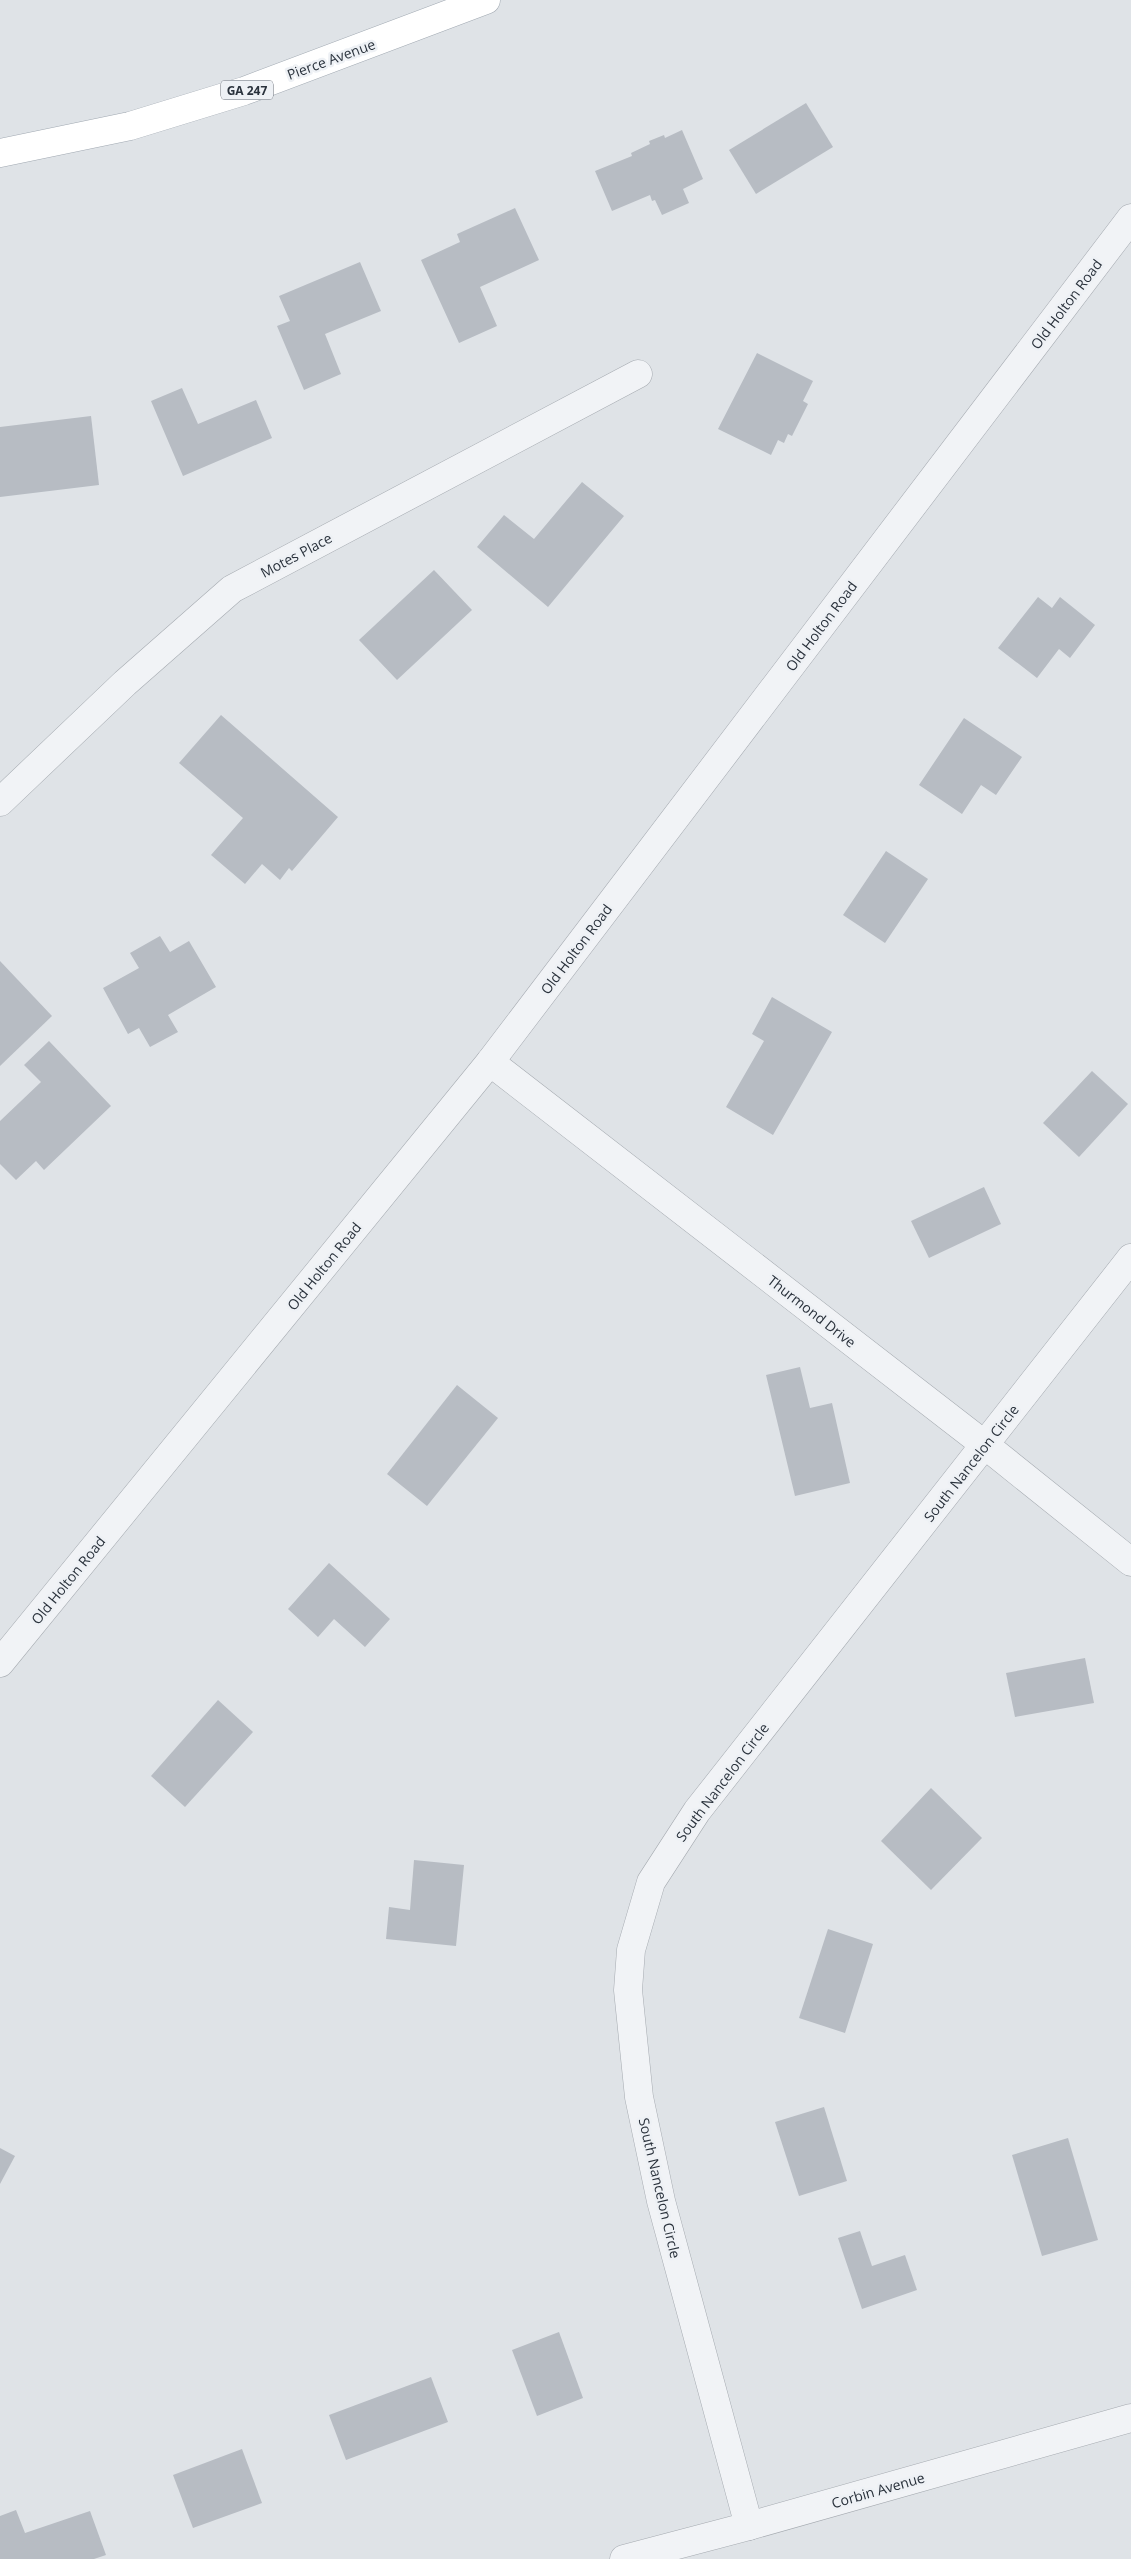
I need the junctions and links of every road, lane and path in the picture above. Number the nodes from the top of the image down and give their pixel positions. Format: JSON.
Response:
{"nodes":[{"id":1,"x":486,"y":0,"type":"edge"},
{"id":2,"x":0,"y":153,"type":"edge"},
{"id":3,"x":1131,"y":218,"type":"edge"},
{"id":4,"x":638,"y":374,"type":"dead end"},
{"id":5,"x":0,"y":802,"type":"edge"},
{"id":6,"x":490,"y":1062,"type":"junction"},
{"id":7,"x":1131,"y":1258,"type":"edge"},
{"id":8,"x":986,"y":1445,"type":"junction"},
{"id":9,"x":1131,"y":1562,"type":"edge"},
{"id":10,"x":0,"y":1663,"type":"edge"},
{"id":11,"x":1131,"y":2418,"type":"edge"},
{"id":12,"x":749,"y":2526,"type":"junction"},
{"id":13,"x":624,"y":2559,"type":"edge"}],
"edges":[{"from":1,"to":2,"type":"main road","name":"Pierce Avenue","number":"GA 247"},
{"from":3,"to":6,"type":"street","name":"Old Holton Road"},
{"from":4,"to":5,"type":"street","name":"Motes Place"},
{"from":6,"to":8,"type":"street","name":"Thurmond Drive"},
{"from":6,"to":10,"type":"street","name":"Old Holton Road"},
{"from":7,"to":8,"type":"street","name":"South Nancelon Circle"},
{"from":8,"to":9,"type":"street","name":"Thurmond Drive"},
{"from":8,"to":12,"type":"street","name":"South Nancelon Circle"},
{"from":11,"to":12,"type":"street","name":"Corbin Avenue"},
{"from":12,"to":13,"type":"street","name":"Corbin Avenue"}]}
